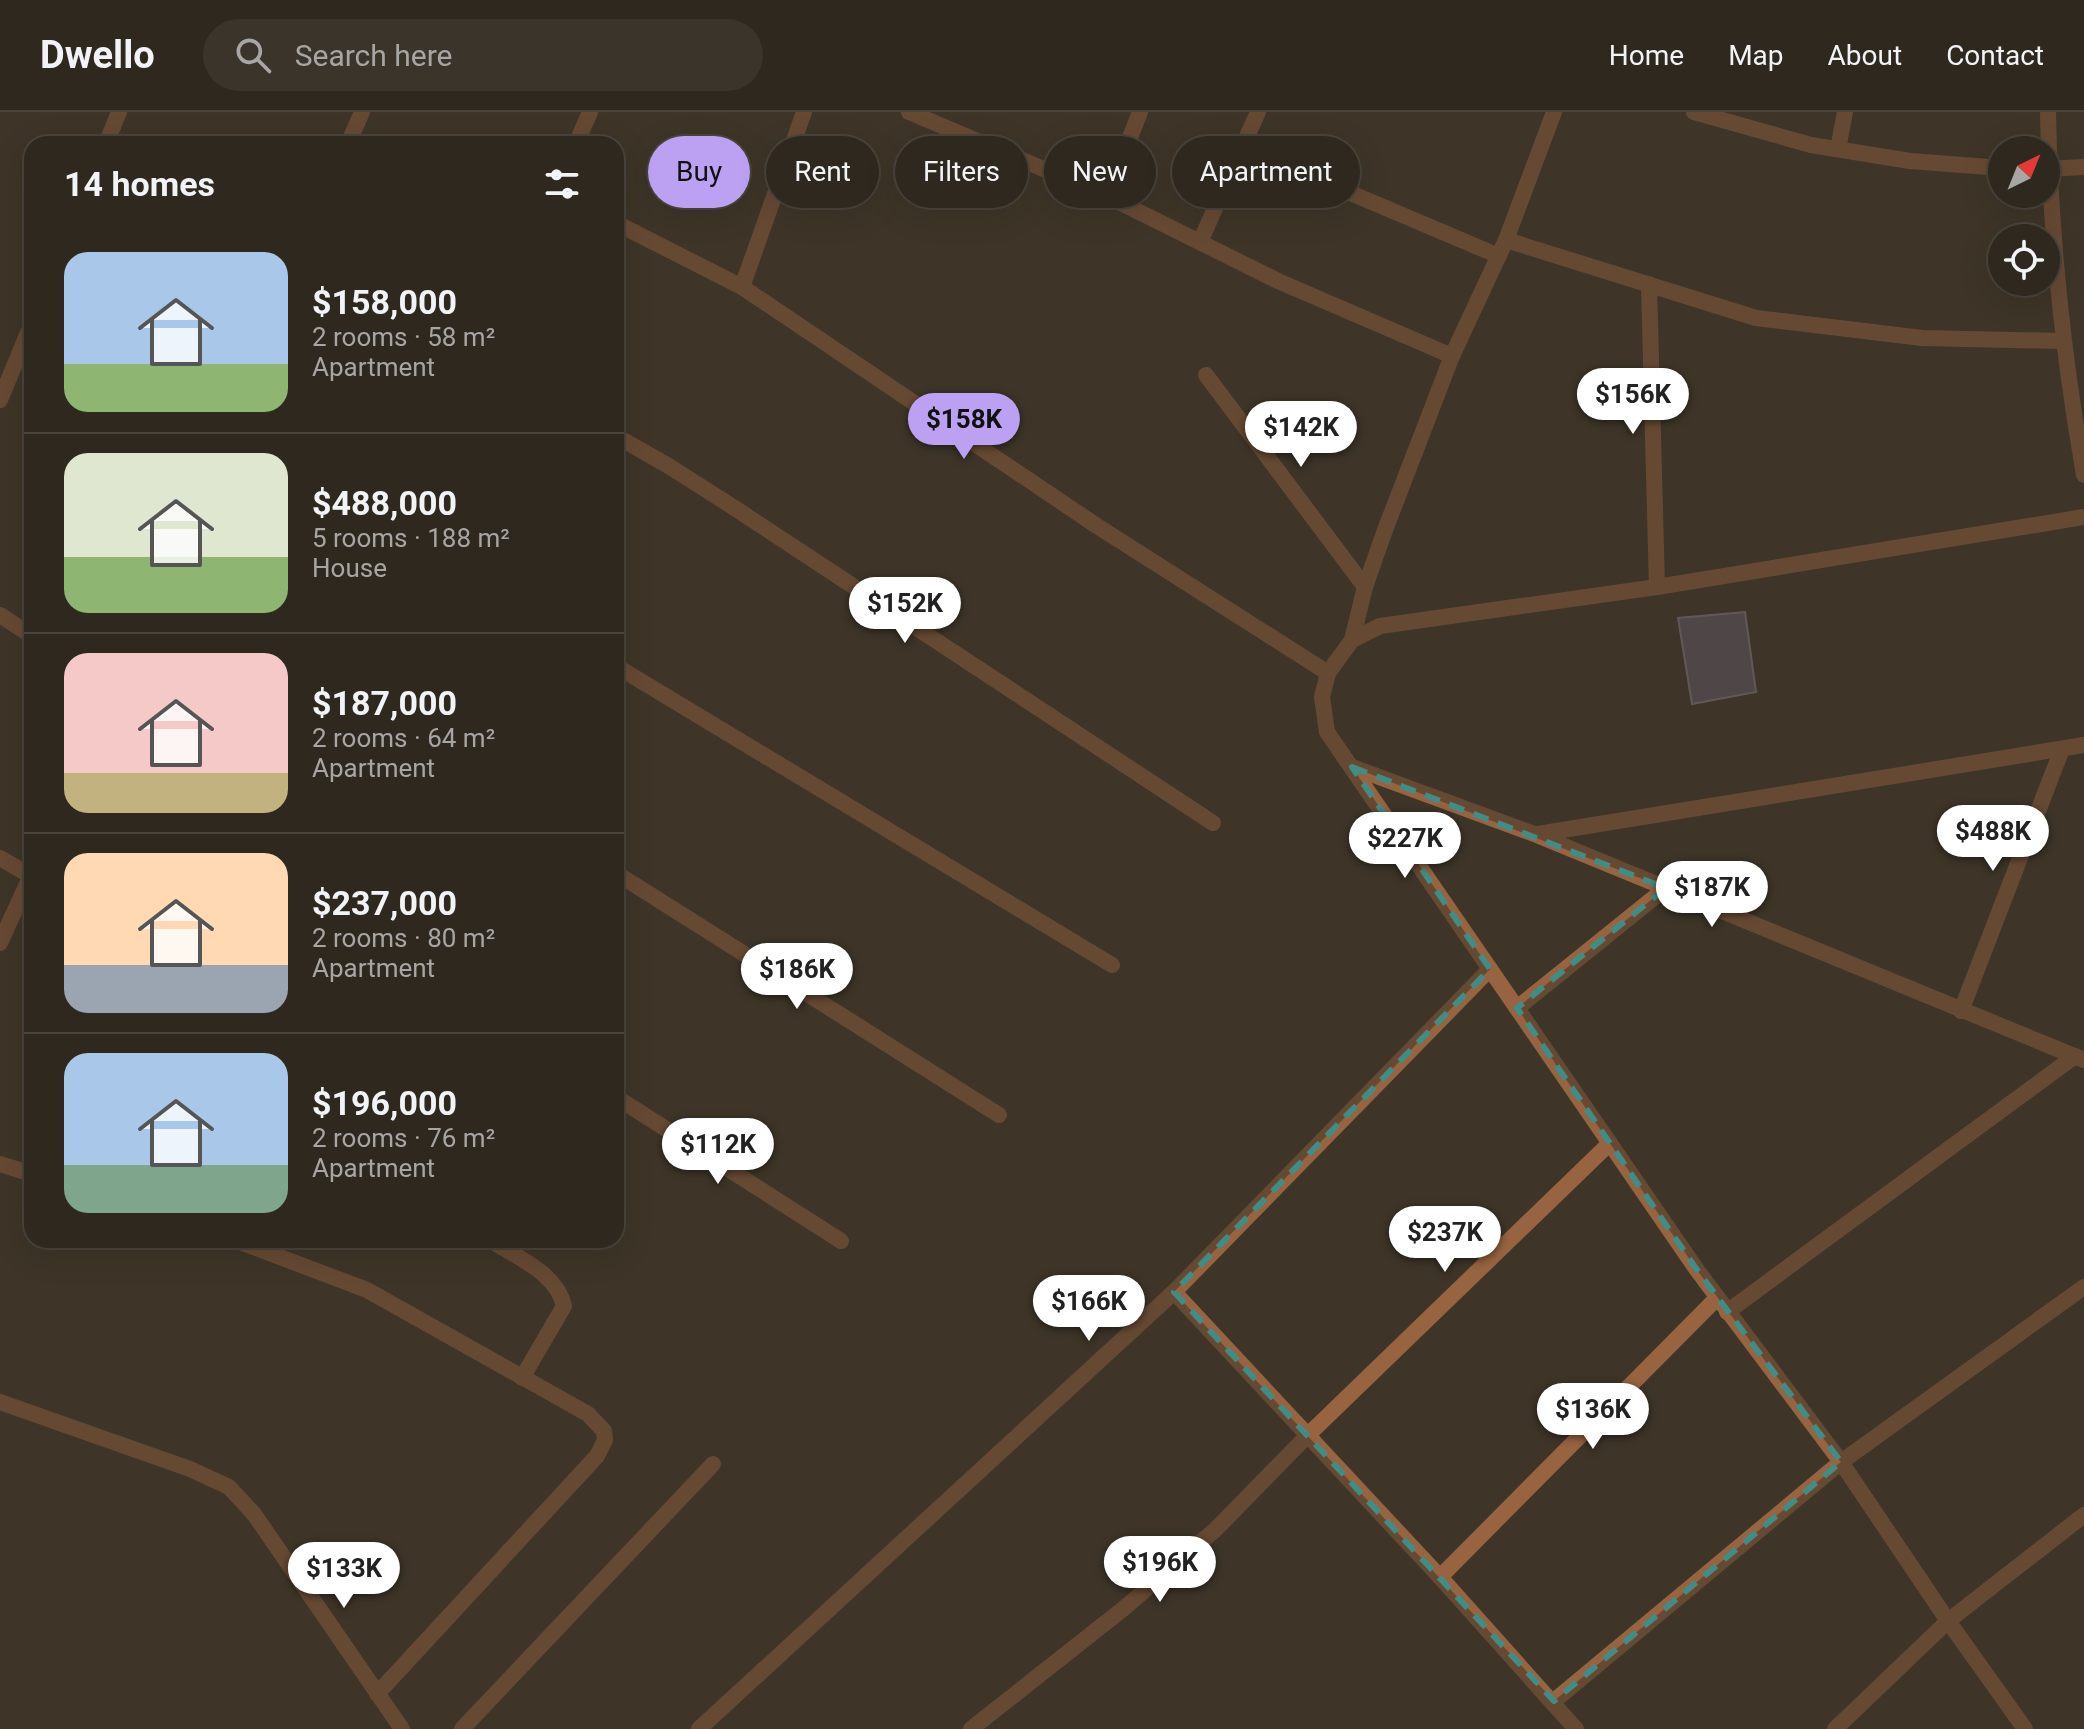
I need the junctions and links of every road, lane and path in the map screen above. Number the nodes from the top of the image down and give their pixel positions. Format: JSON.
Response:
{"nodes":[{"id":1,"x":119,"y":112,"type":"edge"},
{"id":2,"x":362,"y":112,"type":"edge"},
{"id":3,"x":590,"y":112,"type":"edge"},
{"id":4,"x":804,"y":112,"type":"edge"},
{"id":5,"x":1140,"y":112,"type":"edge"},
{"id":6,"x":1258,"y":112,"type":"edge"},
{"id":7,"x":1554,"y":112,"type":"edge"},
{"id":8,"x":1694,"y":112,"type":"edge"},
{"id":9,"x":1845,"y":112,"type":"edge"},
{"id":10,"x":2048,"y":112,"type":"edge"},
{"id":11,"x":919,"y":114,"type":"edge"},
{"id":12,"x":109,"y":136,"type":"edge"},
{"id":13,"x":352,"y":136,"type":"edge"},
{"id":14,"x":580,"y":136,"type":"edge"},
{"id":15,"x":1131,"y":136,"type":"edge"},
{"id":16,"x":1247,"y":136,"type":"edge"},
{"id":17,"x":2048,"y":136,"type":"edge"},
{"id":18,"x":1838,"y":149,"type":"junction"},
{"id":19,"x":1988,"y":167,"type":"edge"},
{"id":20,"x":2084,"y":167,"type":"edge"},
{"id":21,"x":2060,"y":168,"type":"edge"},
{"id":22,"x":1044,"y":169,"type":"edge"},
{"id":23,"x":1360,"y":193,"type":"edge"},
{"id":24,"x":1131,"y":208,"type":"edge"},
{"id":25,"x":1215,"y":208,"type":"edge"},
{"id":26,"x":2051,"y":208,"type":"edge"},
{"id":27,"x":624,"y":227,"type":"edge"},
{"id":28,"x":1200,"y":242,"type":"junction"},
{"id":29,"x":1503,"y":248,"type":"junction"},
{"id":30,"x":1649,"y":284,"type":"junction"},
{"id":31,"x":742,"y":287,"type":"junction"},
{"id":32,"x":2063,"y":341,"type":"junction"},
{"id":33,"x":24,"y":342,"type":"edge"},
{"id":34,"x":1452,"y":356,"type":"junction"},
{"id":35,"x":1206,"y":375,"type":"dead end"},
{"id":36,"x":0,"y":400,"type":"edge"},
{"id":37,"x":624,"y":441,"type":"edge"},
{"id":38,"x":2084,"y":475,"type":"edge"},
{"id":39,"x":2084,"y":517,"type":"edge"},
{"id":40,"x":1365,"y":587,"type":"junction"},
{"id":41,"x":1657,"y":587,"type":"junction"},
{"id":42,"x":0,"y":615,"type":"edge"},
{"id":43,"x":24,"y":631,"type":"edge"},
{"id":44,"x":1352,"y":640,"type":"junction"},
{"id":45,"x":624,"y":671,"type":"edge"},
{"id":46,"x":1328,"y":673,"type":"junction"},
{"id":47,"x":2084,"y":745,"type":"edge"},
{"id":48,"x":2062,"y":749,"type":"junction"},
{"id":49,"x":1352,"y":767,"type":"junction"},
{"id":50,"x":1213,"y":823,"type":"dead end"},
{"id":51,"x":1537,"y":835,"type":"junction"},
{"id":52,"x":0,"y":858,"type":"edge"},
{"id":53,"x":24,"y":870,"type":"edge"},
{"id":54,"x":624,"y":878,"type":"edge"},
{"id":55,"x":1666,"y":888,"type":"junction"},
{"id":56,"x":24,"y":890,"type":"edge"},
{"id":57,"x":0,"y":943,"type":"edge"},
{"id":58,"x":1112,"y":965,"type":"dead end"},
{"id":59,"x":1490,"y":969,"type":"junction"},
{"id":60,"x":1517,"y":1008,"type":"junction"},
{"id":61,"x":1961,"y":1011,"type":"junction"},
{"id":62,"x":2079,"y":1058,"type":"edge"},
{"id":63,"x":624,"y":1102,"type":"edge"},
{"id":64,"x":999,"y":1115,"type":"dead end"},
{"id":65,"x":1610,"y":1143,"type":"junction"},
{"id":66,"x":0,"y":1164,"type":"edge"},
{"id":67,"x":24,"y":1172,"type":"edge"},
{"id":68,"x":841,"y":1241,"type":"dead end"},
{"id":69,"x":256,"y":1248,"type":"edge"},
{"id":70,"x":502,"y":1248,"type":"edge"},
{"id":71,"x":2084,"y":1287,"type":"edge"},
{"id":72,"x":1174,"y":1292,"type":"junction"},
{"id":73,"x":1717,"y":1298,"type":"junction"},
{"id":74,"x":1727,"y":1312,"type":"junction"},
{"id":75,"x":522,"y":1378,"type":"junction"},
{"id":76,"x":0,"y":1402,"type":"edge"},
{"id":77,"x":1309,"y":1434,"type":"junction"},
{"id":78,"x":1841,"y":1462,"type":"junction"},
{"id":79,"x":713,"y":1464,"type":"dead end"},
{"id":80,"x":2084,"y":1515,"type":"edge"},
{"id":81,"x":1440,"y":1577,"type":"junction"},
{"id":82,"x":1948,"y":1621,"type":"junction"},
{"id":83,"x":377,"y":1694,"type":"junction"},
{"id":84,"x":1554,"y":1701,"type":"junction"},
{"id":85,"x":402,"y":1729,"type":"edge"},
{"id":86,"x":462,"y":1729,"type":"edge"},
{"id":87,"x":699,"y":1729,"type":"edge"},
{"id":88,"x":971,"y":1729,"type":"edge"},
{"id":89,"x":1576,"y":1729,"type":"edge"},
{"id":90,"x":1835,"y":1729,"type":"edge"},
{"id":91,"x":2025,"y":1729,"type":"edge"}],
"edges":[{"from":1,"to":12,"type":"street"},
{"from":2,"to":13,"type":"street"},
{"from":3,"to":14,"type":"street"},
{"from":4,"to":31,"type":"street"},
{"from":5,"to":15,"type":"street"},
{"from":6,"to":16,"type":"street"},
{"from":7,"to":29,"type":"street"},
{"from":8,"to":18,"type":"street"},
{"from":9,"to":18,"type":"street"},
{"from":10,"to":17,"type":"street"},
{"from":11,"to":22,"type":"street"},
{"from":18,"to":19,"type":"street"},
{"from":20,"to":21,"type":"street"},
{"from":23,"to":29,"type":"street"},
{"from":24,"to":28,"type":"street"},
{"from":25,"to":28,"type":"street"},
{"from":26,"to":32,"type":"street"},
{"from":27,"to":31,"type":"street"},
{"from":28,"to":34,"type":"street"},
{"from":29,"to":30,"type":"street"},
{"from":29,"to":34,"type":"street"},
{"from":30,"to":32,"type":"street"},
{"from":30,"to":41,"type":"street"},
{"from":31,"to":46,"type":"street"},
{"from":32,"to":38,"type":"street"},
{"from":33,"to":36,"type":"street"},
{"from":34,"to":40,"type":"street"},
{"from":35,"to":40,"type":"street"},
{"from":37,"to":50,"type":"street"},
{"from":39,"to":41,"type":"street"},
{"from":40,"to":44,"type":"street"},
{"from":41,"to":44,"type":"street"},
{"from":42,"to":43,"type":"street"},
{"from":44,"to":46,"type":"street"},
{"from":45,"to":58,"type":"street"},
{"from":46,"to":49,"type":"street"},
{"from":47,"to":48,"type":"street"},
{"from":48,"to":51,"type":"street"},
{"from":48,"to":61,"type":"street"},
{"from":49,"to":51,"type":"street"},
{"from":49,"to":59,"type":"street"},
{"from":51,"to":55,"type":"street"},
{"from":52,"to":53,"type":"street"},
{"from":54,"to":64,"type":"street"},
{"from":55,"to":60,"type":"street"},
{"from":55,"to":61,"type":"street"},
{"from":56,"to":57,"type":"street"},
{"from":59,"to":60,"type":"street"},
{"from":59,"to":72,"type":"street"},
{"from":60,"to":65,"type":"street"},
{"from":61,"to":62,"type":"street"},
{"from":62,"to":74,"type":"street"},
{"from":63,"to":68,"type":"street"},
{"from":65,"to":73,"type":"street"},
{"from":65,"to":77,"type":"street"},
{"from":66,"to":67,"type":"street"},
{"from":69,"to":75,"type":"street"},
{"from":70,"to":75,"type":"street"},
{"from":71,"to":78,"type":"street"},
{"from":72,"to":77,"type":"street"},
{"from":72,"to":87,"type":"street"},
{"from":73,"to":74,"type":"street"},
{"from":73,"to":81,"type":"street"},
{"from":74,"to":78,"type":"street"},
{"from":75,"to":83,"type":"street"},
{"from":76,"to":83,"type":"street"},
{"from":77,"to":81,"type":"street"},
{"from":77,"to":88,"type":"street"},
{"from":78,"to":82,"type":"street"},
{"from":78,"to":84,"type":"street"},
{"from":79,"to":86,"type":"street"},
{"from":80,"to":82,"type":"street"},
{"from":81,"to":84,"type":"street"},
{"from":82,"to":90,"type":"street"},
{"from":82,"to":91,"type":"street"},
{"from":83,"to":85,"type":"street"},
{"from":84,"to":89,"type":"street"}]}
